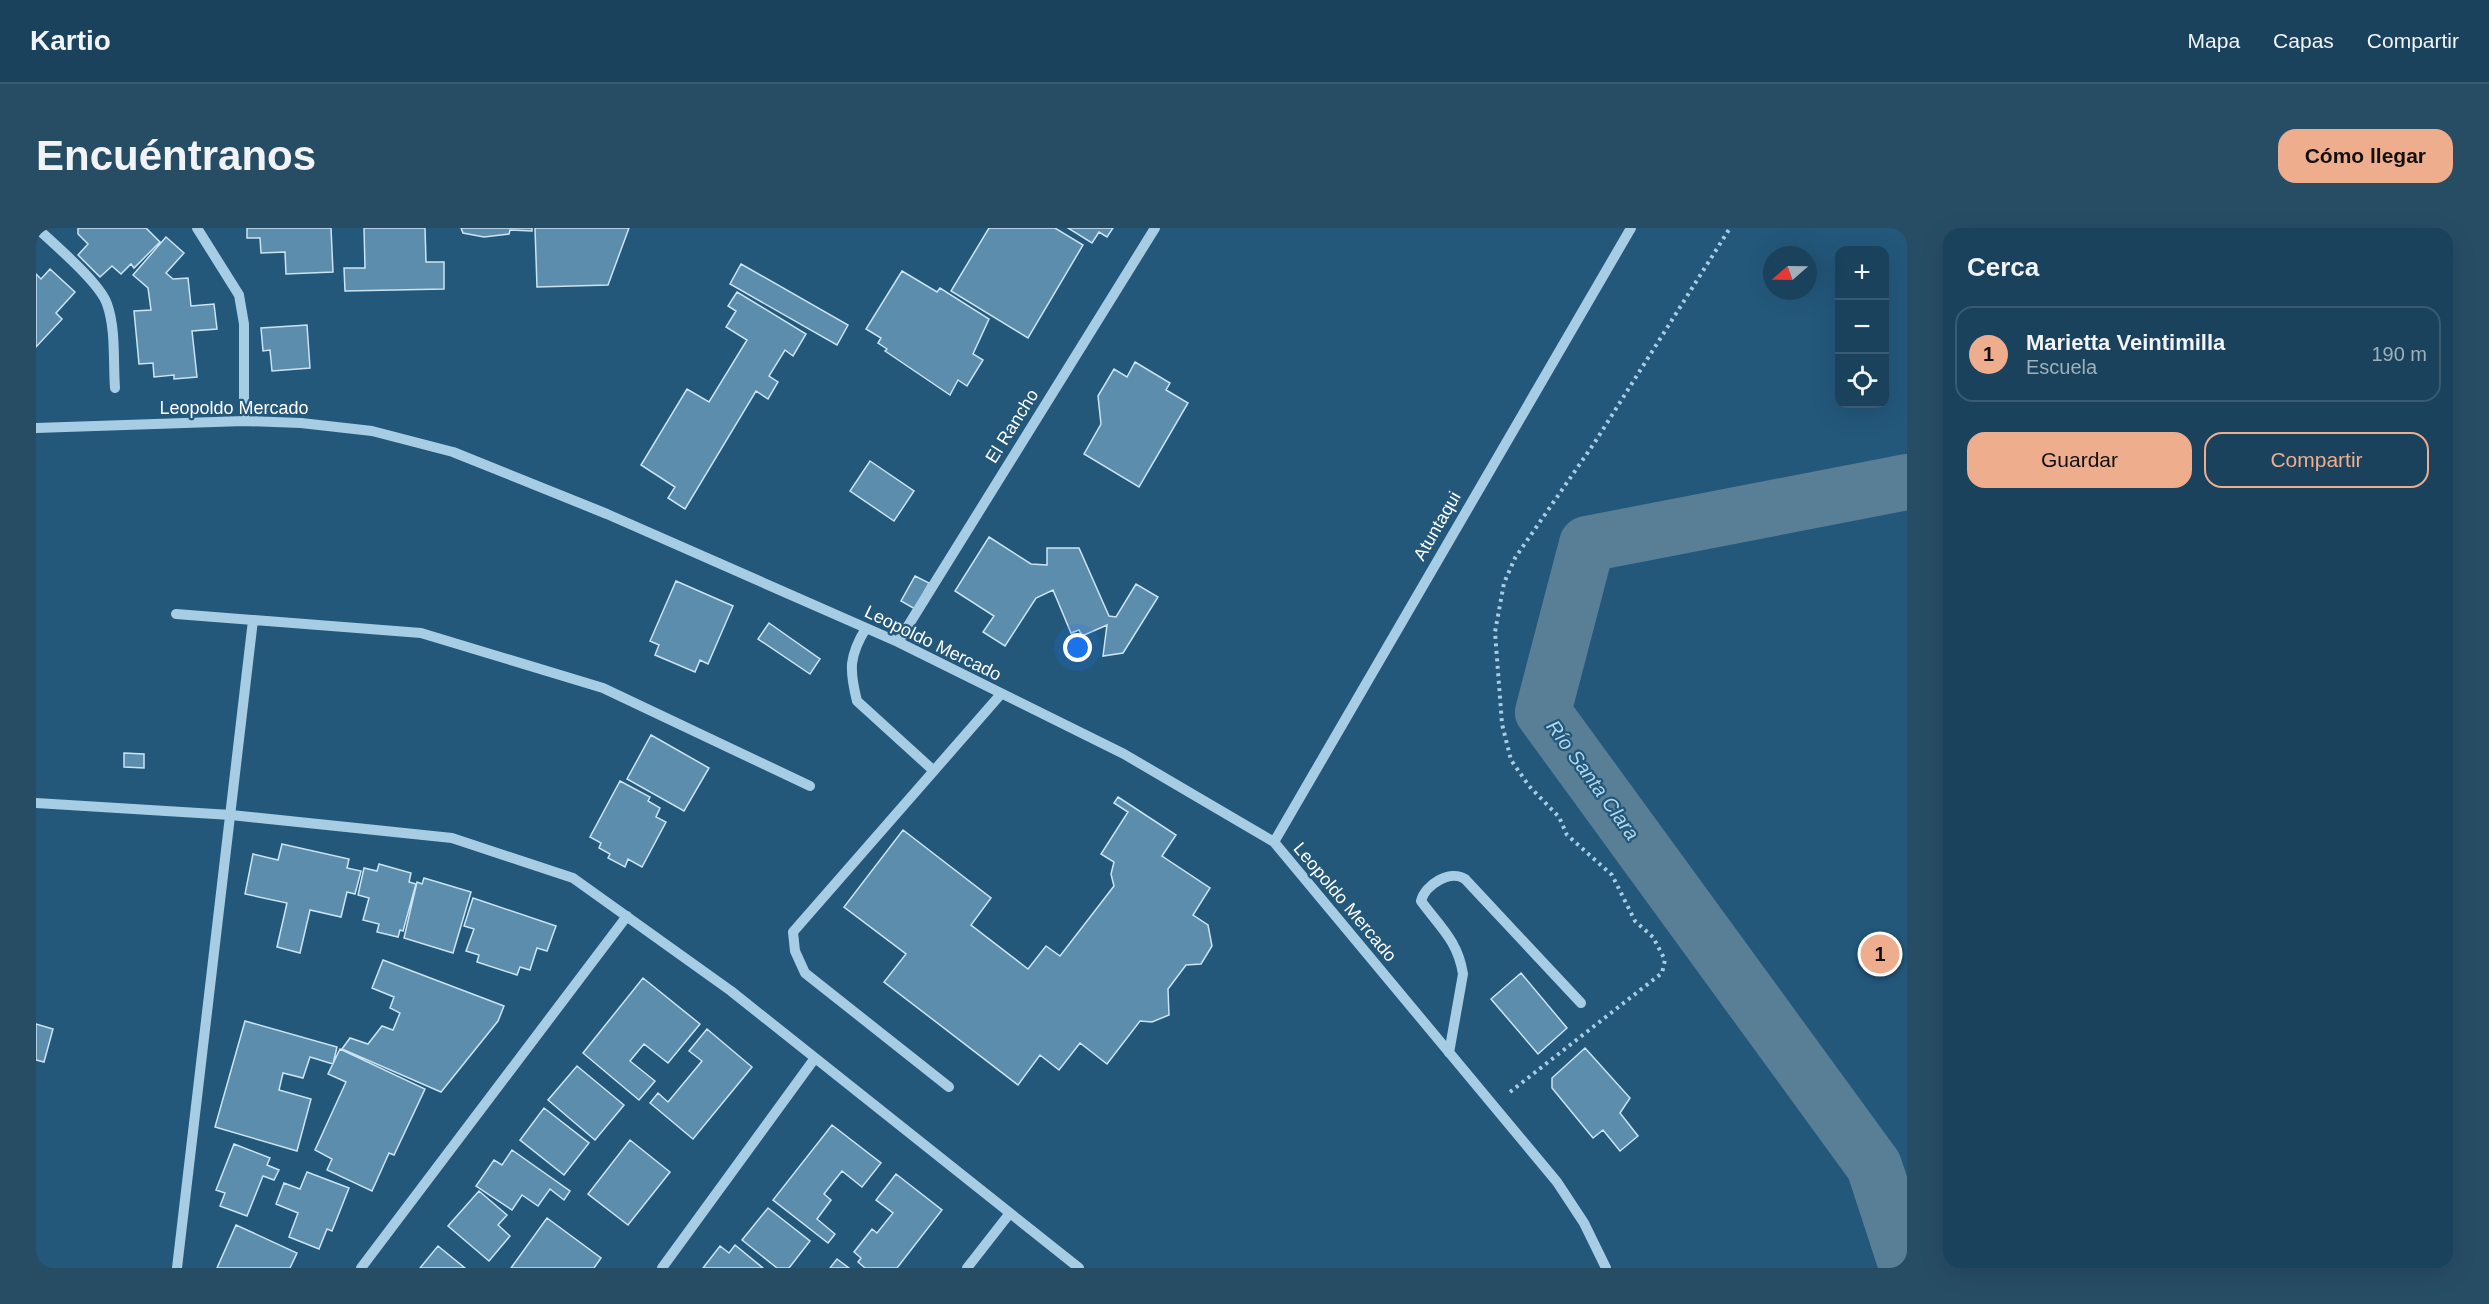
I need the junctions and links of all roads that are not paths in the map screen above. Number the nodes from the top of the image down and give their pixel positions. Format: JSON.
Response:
{"nodes":[{"id":1,"x":197,"y":228,"type":"edge"},
{"id":2,"x":1155,"y":228,"type":"edge"},
{"id":3,"x":1631,"y":228,"type":"edge"},
{"id":4,"x":38,"y":230,"type":"edge"},
{"id":5,"x":115,"y":388,"type":"dead end"},
{"id":6,"x":244,"y":421,"type":"junction"},
{"id":7,"x":36,"y":428,"type":"edge"},
{"id":8,"x":176,"y":614,"type":"dead end"},
{"id":9,"x":253,"y":620,"type":"junction"},
{"id":10,"x":866,"y":628,"type":"junction"},
{"id":11,"x":898,"y":642,"type":"junction"},
{"id":12,"x":1001,"y":694,"type":"junction"},
{"id":13,"x":934,"y":771,"type":"junction"},
{"id":14,"x":810,"y":786,"type":"dead end"},
{"id":15,"x":36,"y":803,"type":"edge"},
{"id":16,"x":231,"y":815,"type":"junction"},
{"id":17,"x":1274,"y":842,"type":"junction"},
{"id":18,"x":627,"y":916,"type":"junction"},
{"id":19,"x":1581,"y":1003,"type":"dead end"},
{"id":20,"x":1449,"y":1053,"type":"junction"},
{"id":21,"x":815,"y":1058,"type":"junction"},
{"id":22,"x":949,"y":1087,"type":"dead end"},
{"id":23,"x":1010,"y":1213,"type":"junction"},
{"id":24,"x":177,"y":1268,"type":"edge"},
{"id":25,"x":361,"y":1268,"type":"edge"},
{"id":26,"x":662,"y":1268,"type":"edge"},
{"id":27,"x":967,"y":1268,"type":"edge"},
{"id":28,"x":1079,"y":1268,"type":"edge"},
{"id":29,"x":1606,"y":1268,"type":"edge"}],
"edges":[{"from":1,"to":6,"type":"street"},
{"from":2,"to":11,"type":"street","name":"El Rancho"},
{"from":3,"to":17,"type":"street","name":"Atuntaqui"},
{"from":4,"to":5,"type":"street"},
{"from":6,"to":7,"type":"street","name":"Leopoldo Mercado"},
{"from":6,"to":10,"type":"street","name":"Leopoldo Mercado"},
{"from":8,"to":9,"type":"street"},
{"from":9,"to":14,"type":"street"},
{"from":9,"to":16,"type":"street"},
{"from":10,"to":11,"type":"street","name":"Leopoldo Mercado"},
{"from":10,"to":13,"type":"street"},
{"from":11,"to":12,"type":"street","name":"Leopoldo Mercado"},
{"from":12,"to":13,"type":"street"},
{"from":12,"to":17,"type":"street","name":"Leopoldo Mercado"},
{"from":13,"to":22,"type":"street"},
{"from":15,"to":16,"type":"street"},
{"from":16,"to":18,"type":"street"},
{"from":16,"to":24,"type":"street"},
{"from":17,"to":20,"type":"street","name":"Leopoldo Mercado"},
{"from":18,"to":21,"type":"street"},
{"from":18,"to":25,"type":"street"},
{"from":19,"to":20,"type":"street"},
{"from":20,"to":29,"type":"street","name":"Leopoldo Mercado"},
{"from":21,"to":23,"type":"street"},
{"from":21,"to":26,"type":"street"},
{"from":23,"to":27,"type":"street"},
{"from":23,"to":28,"type":"street"}]}
